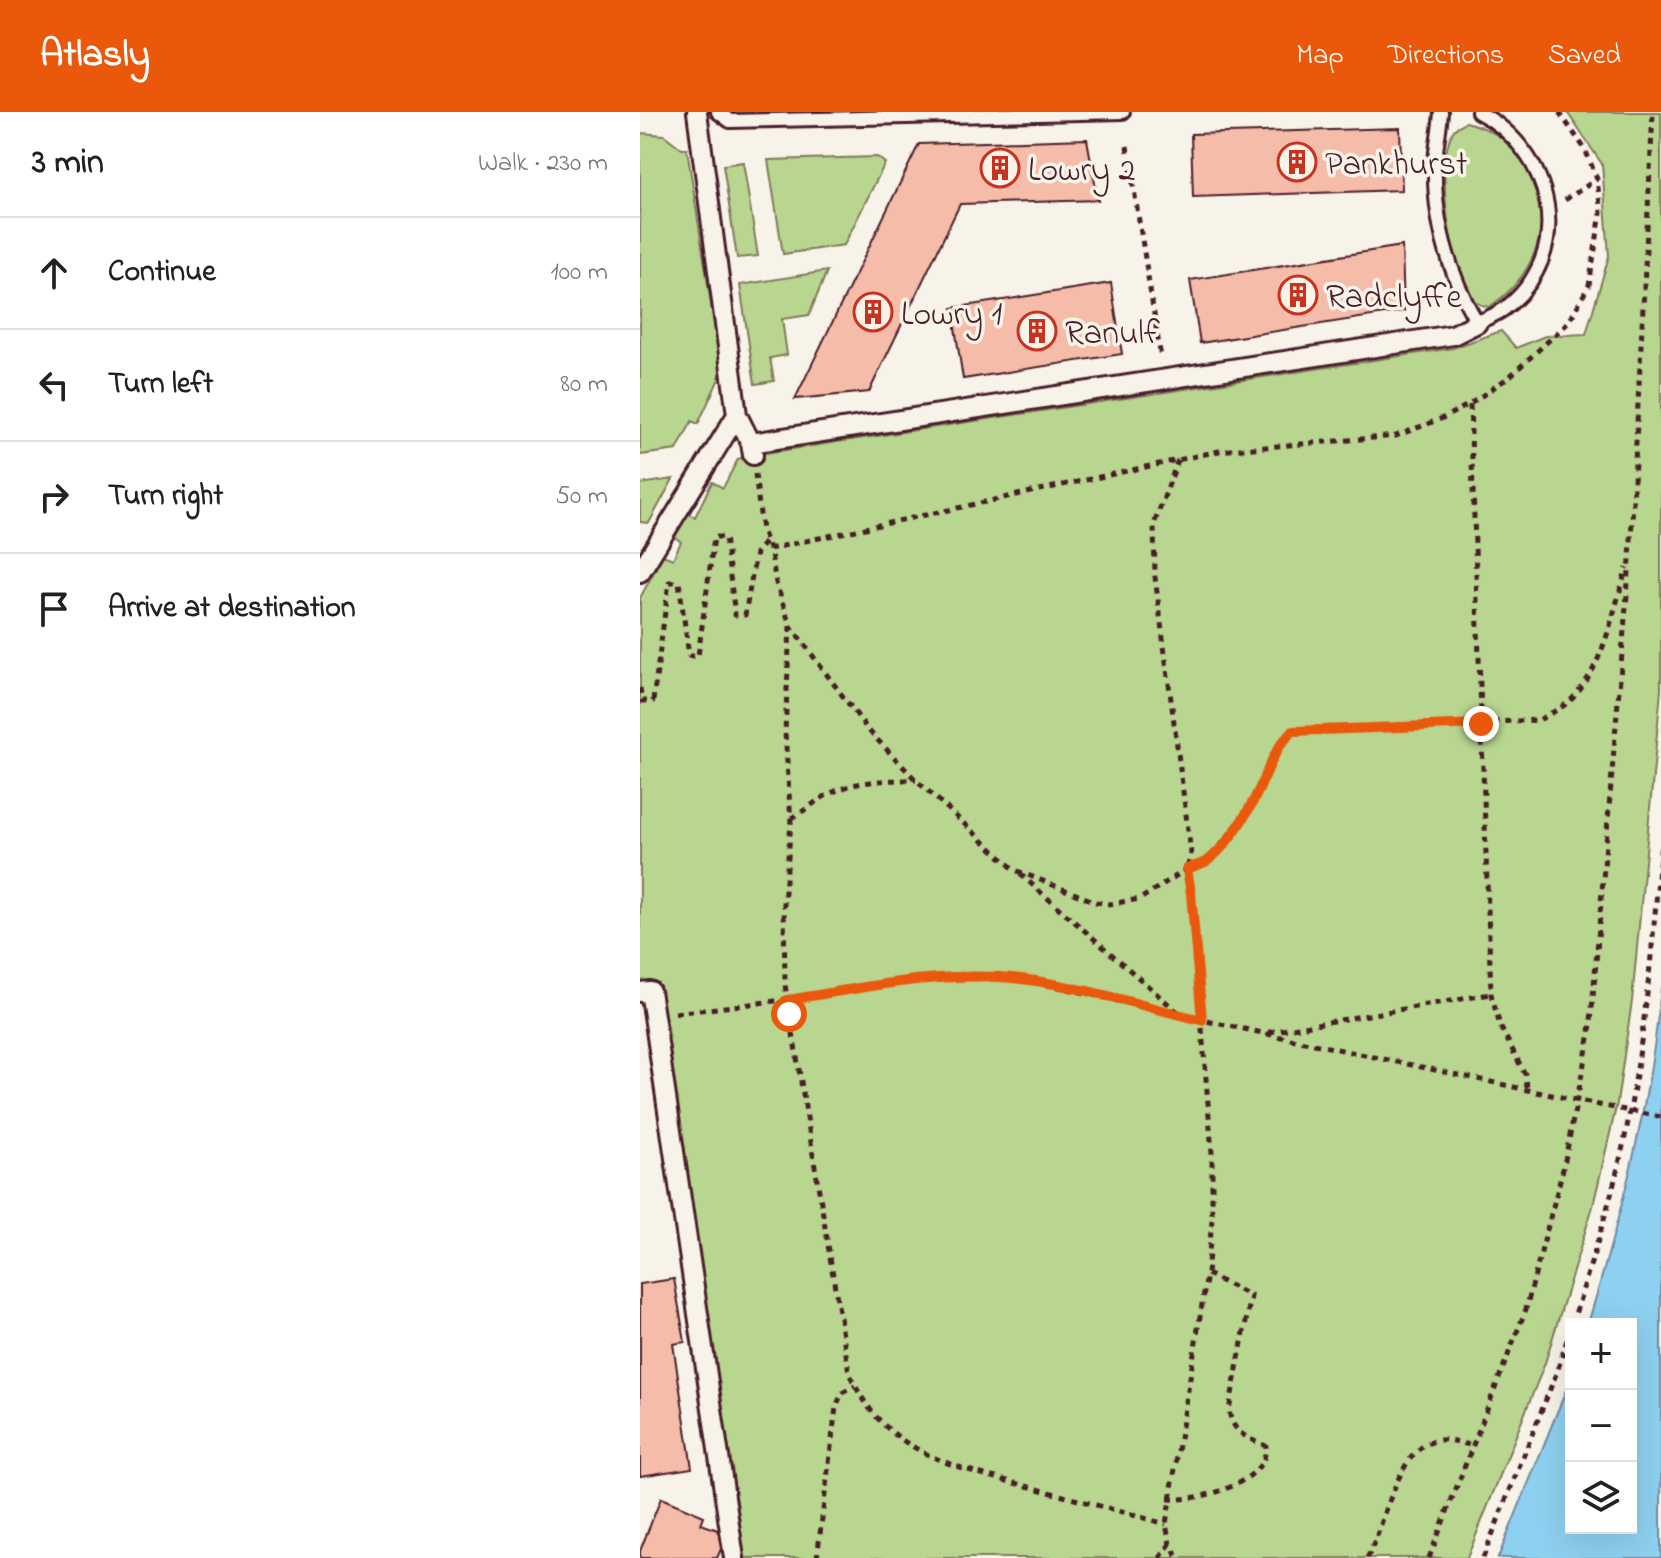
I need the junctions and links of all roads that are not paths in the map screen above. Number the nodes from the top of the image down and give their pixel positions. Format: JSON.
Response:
{"nodes":[{"id":1,"x":697,"y":112,"type":"edge"},
{"id":2,"x":718,"y":112,"type":"edge"},
{"id":3,"x":1123,"y":112,"type":"edge"},
{"id":4,"x":1441,"y":112,"type":"edge"},
{"id":5,"x":1478,"y":112,"type":"edge"},
{"id":6,"x":1477,"y":323,"type":"junction"},
{"id":7,"x":737,"y":415,"type":"junction"},
{"id":8,"x":640,"y":572,"type":"edge"},
{"id":9,"x":640,"y":992,"type":"edge"},
{"id":10,"x":734,"y":1558,"type":"edge"}],
"edges":[{"from":1,"to":7,"type":"street"},
{"from":2,"to":3,"type":"lane"},
{"from":4,"to":6,"type":"lane"},
{"from":5,"to":6,"type":"lane"},
{"from":6,"to":7,"type":"street"},
{"from":7,"to":8,"type":"street"},
{"from":9,"to":10,"type":"street"}]}
